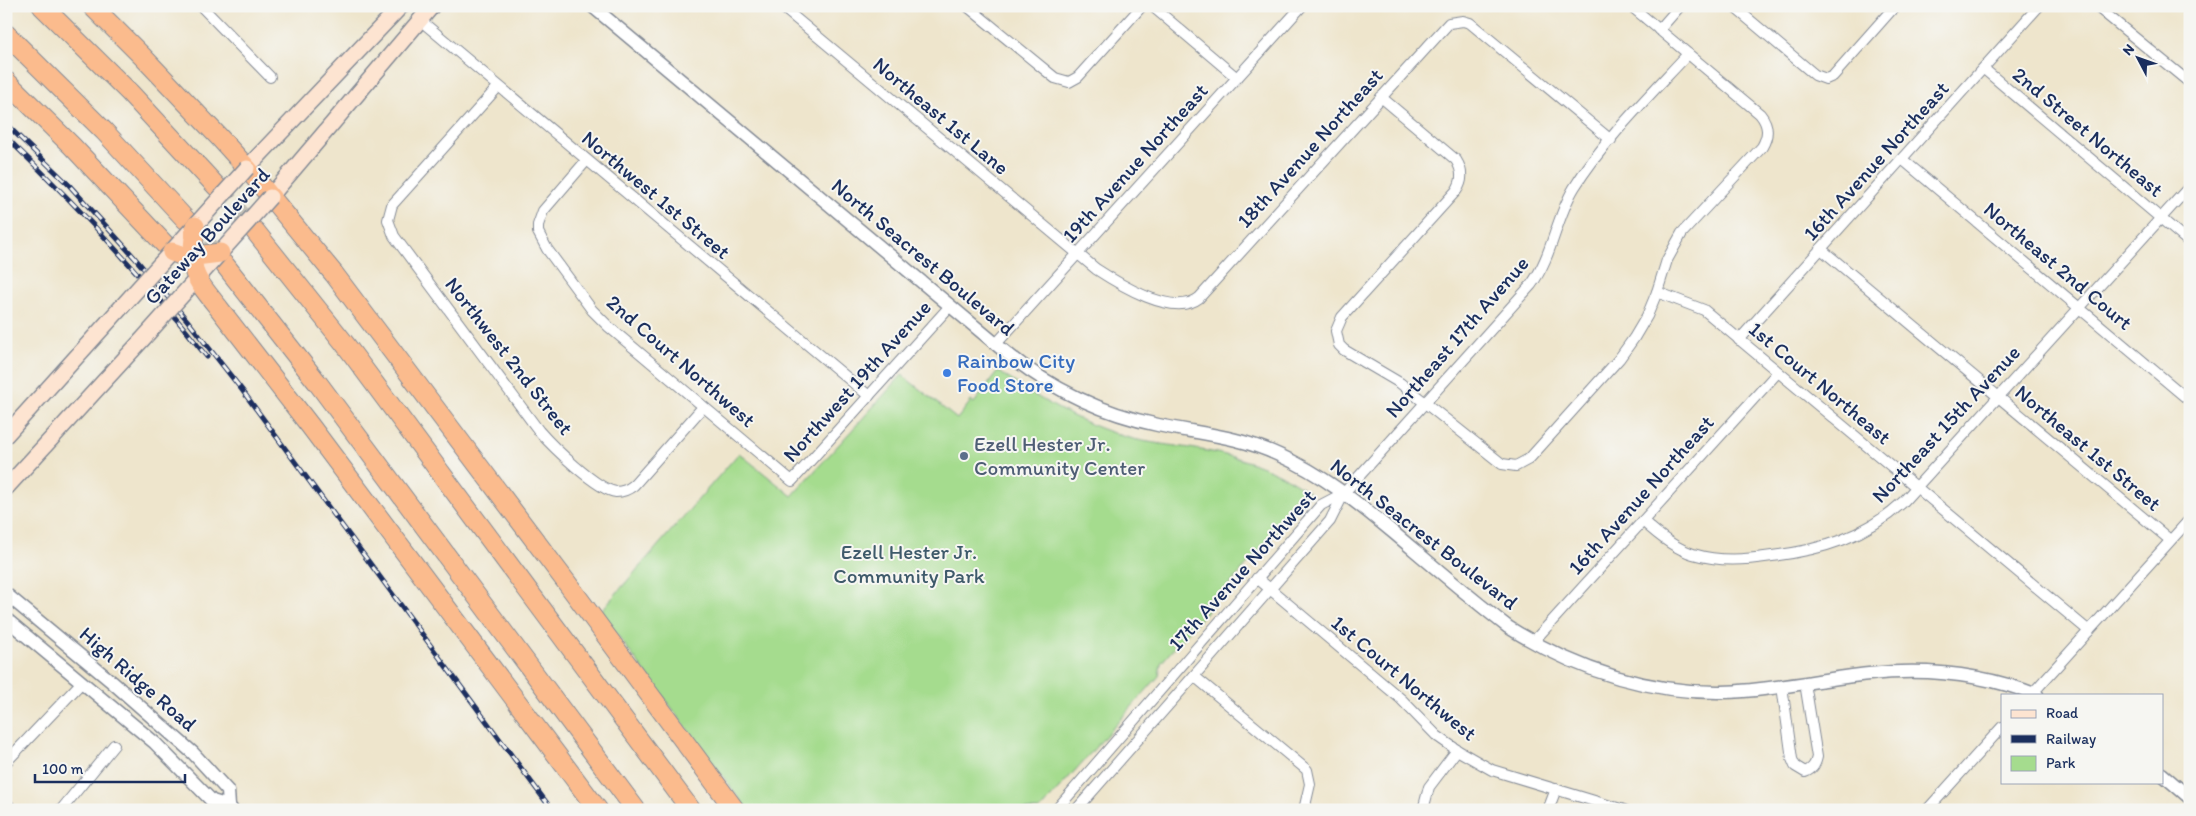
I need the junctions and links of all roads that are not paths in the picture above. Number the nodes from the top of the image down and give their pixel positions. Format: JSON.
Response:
{"nodes":[{"id":1,"x":42,"y":6,"type":"edge"},
{"id":2,"x":92,"y":6,"type":"edge"},
{"id":3,"x":202,"y":6,"type":"edge"},
{"id":4,"x":401,"y":6,"type":"edge"},
{"id":5,"x":432,"y":6,"type":"edge"},
{"id":6,"x":592,"y":6,"type":"edge"},
{"id":7,"x":781,"y":6,"type":"edge"},
{"id":8,"x":967,"y":6,"type":"edge"},
{"id":9,"x":1142,"y":6,"type":"edge"},
{"id":10,"x":1152,"y":6,"type":"edge"},
{"id":11,"x":1302,"y":6,"type":"edge"},
{"id":12,"x":1631,"y":6,"type":"edge"},
{"id":13,"x":1680,"y":6,"type":"edge"},
{"id":14,"x":1733,"y":6,"type":"edge"},
{"id":15,"x":1895,"y":6,"type":"edge"},
{"id":16,"x":2039,"y":6,"type":"edge"},
{"id":17,"x":2096,"y":6,"type":"edge"},
{"id":18,"x":420,"y":20,"type":"junction"},
{"id":19,"x":1659,"y":30,"type":"junction"},
{"id":20,"x":6,"y":34,"type":"edge"},
{"id":21,"x":1688,"y":54,"type":"junction"},
{"id":22,"x":1984,"y":69,"type":"junction"},
{"id":23,"x":270,"y":77,"type":"dead end"},
{"id":24,"x":1237,"y":78,"type":"junction"},
{"id":25,"x":6,"y":81,"type":"edge"},
{"id":26,"x":2190,"y":82,"type":"edge"},
{"id":27,"x":498,"y":87,"type":"junction"},
{"id":28,"x":1381,"y":97,"type":"junction"},
{"id":29,"x":1611,"y":140,"type":"junction"},
{"id":30,"x":1902,"y":160,"type":"junction"},
{"id":31,"x":586,"y":161,"type":"junction"},
{"id":32,"x":247,"y":168,"type":"junction"},
{"id":33,"x":217,"y":186,"type":"tunnel mouth"},
{"id":34,"x":2190,"y":186,"type":"edge"},
{"id":35,"x":270,"y":197,"type":"junction"},
{"id":36,"x":2160,"y":218,"type":"junction"},
{"id":37,"x":191,"y":223,"type":"junction"},
{"id":38,"x":256,"y":231,"type":"tunnel mouth"},
{"id":39,"x":2190,"y":243,"type":"edge"},
{"id":40,"x":168,"y":248,"type":"junction"},
{"id":41,"x":1821,"y":249,"type":"junction"},
{"id":42,"x":1078,"y":254,"type":"junction"},
{"id":43,"x":192,"y":256,"type":"junction"},
{"id":44,"x":222,"y":259,"type":"junction"},
{"id":45,"x":196,"y":280,"type":"junction"},
{"id":46,"x":1657,"y":292,"type":"junction"},
{"id":47,"x":950,"y":306,"type":"junction"},
{"id":48,"x":2079,"y":308,"type":"junction"},
{"id":49,"x":1739,"y":340,"type":"junction"},
{"id":50,"x":996,"y":344,"type":"junction"},
{"id":51,"x":1778,"y":372,"type":"junction"},
{"id":52,"x":869,"y":396,"type":"junction"},
{"id":53,"x":1998,"y":398,"type":"junction"},
{"id":54,"x":2190,"y":401,"type":"edge"},
{"id":55,"x":1426,"y":402,"type":"junction"},
{"id":56,"x":703,"y":407,"type":"junction"},
{"id":57,"x":6,"y":435,"type":"edge"},
{"id":58,"x":792,"y":481,"type":"joint"},
{"id":59,"x":6,"y":488,"type":"edge"},
{"id":60,"x":1916,"y":488,"type":"junction"},
{"id":61,"x":1344,"y":493,"type":"junction"},
{"id":62,"x":2190,"y":519,"type":"edge"},
{"id":63,"x":1643,"y":521,"type":"junction"},
{"id":64,"x":2170,"y":540,"type":"junction"},
{"id":65,"x":1257,"y":578,"type":"junction"},
{"id":66,"x":1271,"y":590,"type":"junction"},
{"id":67,"x":6,"y":594,"type":"edge"},
{"id":68,"x":6,"y":619,"type":"edge"},
{"id":69,"x":2089,"y":631,"type":"junction"},
{"id":70,"x":1533,"y":642,"type":"junction"},
{"id":71,"x":1194,"y":676,"type":"junction"},
{"id":72,"x":82,"y":682,"type":"junction"},
{"id":73,"x":1806,"y":683,"type":"junction"},
{"id":74,"x":1782,"y":686,"type":"junction"},
{"id":75,"x":2034,"y":694,"type":"edge"},
{"id":76,"x":146,"y":710,"type":"junction"},
{"id":77,"x":133,"y":724,"type":"junction"},
{"id":78,"x":2001,"y":728,"type":"edge"},
{"id":79,"x":114,"y":745,"type":"dead end"},
{"id":80,"x":1457,"y":750,"type":"junction"},
{"id":81,"x":6,"y":762,"type":"edge"},
{"id":82,"x":2164,"y":776,"type":"edge"},
{"id":83,"x":1556,"y":789,"type":"junction"},
{"id":84,"x":2187,"y":796,"type":"edge"},
{"id":85,"x":6,"y":802,"type":"edge"},
{"id":86,"x":230,"y":808,"type":"edge"},
{"id":87,"x":12,"y":810,"type":"edge"},
{"id":88,"x":61,"y":810,"type":"edge"},
{"id":89,"x":598,"y":810,"type":"edge"},
{"id":90,"x":636,"y":810,"type":"edge"},
{"id":91,"x":691,"y":810,"type":"edge"},
{"id":92,"x":735,"y":810,"type":"edge"},
{"id":93,"x":1056,"y":810,"type":"edge"},
{"id":94,"x":1076,"y":810,"type":"edge"},
{"id":95,"x":1304,"y":810,"type":"edge"},
{"id":96,"x":1423,"y":810,"type":"edge"},
{"id":97,"x":1548,"y":810,"type":"edge"},
{"id":98,"x":1624,"y":810,"type":"edge"},
{"id":99,"x":1927,"y":810,"type":"edge"}],
"edges":[{"from":1,"to":33,"type":"highway"},
{"from":2,"to":32,"type":"highway"},
{"from":3,"to":23,"type":"street"},
{"from":4,"to":32,"type":"main road","name":"Gateway Boulevard"},
{"from":5,"to":18,"type":"main road","name":"Gateway Boulevard"},
{"from":6,"to":47,"type":"street","name":"North Seacrest Boulevard"},
{"from":7,"to":42,"type":"street","name":"Northeast 1st Lane"},
{"from":8,"to":9,"type":"street"},
{"from":10,"to":24,"type":"street"},
{"from":11,"to":24,"type":"street","name":"19th Avenue Northeast"},
{"from":12,"to":19,"type":"street"},
{"from":13,"to":19,"type":"street"},
{"from":14,"to":15,"type":"street"},
{"from":16,"to":22,"type":"street","name":"16th Avenue Northeast"},
{"from":17,"to":26,"type":"street"},
{"from":18,"to":27,"type":"street","name":"Northwest 1st Street"},
{"from":18,"to":35,"type":"main road","name":"Gateway Boulevard"},
{"from":19,"to":21,"type":"street"},
{"from":20,"to":37,"type":"highway"},
{"from":21,"to":29,"type":"street","name":"Northeast 17th Avenue"},
{"from":21,"to":46,"type":"street"},
{"from":22,"to":30,"type":"street","name":"16th Avenue Northeast"},
{"from":22,"to":36,"type":"street","name":"2nd Street Northeast"},
{"from":24,"to":42,"type":"street","name":"19th Avenue Northeast"},
{"from":25,"to":40,"type":"highway"},
{"from":27,"to":31,"type":"street","name":"Northwest 1st Street"},
{"from":27,"to":56,"type":"street","name":"Northwest 2nd Street"},
{"from":28,"to":29,"type":"street","name":"18th Avenue Northeast"},
{"from":28,"to":42,"type":"street","name":"18th Avenue Northeast"},
{"from":28,"to":55,"type":"street"},
{"from":29,"to":55,"type":"street","name":"Northeast 17th Avenue"},
{"from":30,"to":41,"type":"street","name":"16th Avenue Northeast"},
{"from":30,"to":48,"type":"street","name":"Northeast 2nd Court"},
{"from":31,"to":52,"type":"street","name":"Northwest 1st Street"},
{"from":31,"to":56,"type":"street","name":"2nd Court Northwest"},
{"from":32,"to":35,"type":"highway"},
{"from":32,"to":37,"type":"main road","name":"Gateway Boulevard","bridge":true},
{"from":34,"to":36,"type":"street","name":"Northeast 15th Avenue"},
{"from":35,"to":44,"type":"main road","name":"Gateway Boulevard","bridge":true},
{"from":35,"to":92,"type":"highway"},
{"from":36,"to":39,"type":"street","name":"2nd Street Northeast"},
{"from":36,"to":48,"type":"street","name":"Northeast 15th Avenue"},
{"from":37,"to":40,"type":"main road","name":"Gateway Boulevard","bridge":true},
{"from":37,"to":43,"type":"highway","bridge":true},
{"from":38,"to":91,"type":"highway"},
{"from":40,"to":43,"type":"highway","bridge":true},
{"from":40,"to":57,"type":"main road","name":"Gateway Boulevard","bridge":true},
{"from":41,"to":49,"type":"street","name":"16th Avenue Northeast"},
{"from":41,"to":53,"type":"street","name":"Northeast 1st Street"},
{"from":42,"to":50,"type":"street","name":"19th Avenue Northeast"},
{"from":43,"to":44,"type":"highway","bridge":true},
{"from":43,"to":45,"type":"highway","bridge":true},
{"from":44,"to":45,"type":"main road","name":"Gateway Boulevard","bridge":true},
{"from":44,"to":90,"type":"highway"},
{"from":45,"to":59,"type":"main road","name":"Gateway Boulevard","bridge":true},
{"from":45,"to":89,"type":"highway","bridge":true},
{"from":46,"to":49,"type":"street","name":"1st Court Northeast"},
{"from":46,"to":55,"type":"street"},
{"from":47,"to":50,"type":"street","name":"North Seacrest Boulevard"},
{"from":47,"to":52,"type":"street","name":"Northwest 19th Avenue"},
{"from":48,"to":53,"type":"street","name":"Northeast 15th Avenue"},
{"from":48,"to":54,"type":"street","name":"Northeast 2nd Court"},
{"from":49,"to":51,"type":"street","name":"1st Court Northeast"},
{"from":50,"to":61,"type":"street","name":"North Seacrest Boulevard"},
{"from":51,"to":60,"type":"street","name":"1st Court Northeast"},
{"from":51,"to":63,"type":"street","name":"16th Avenue Northeast"},
{"from":52,"to":58,"type":"street","name":"Northwest 19th Avenue"},
{"from":53,"to":60,"type":"street","name":"Northeast 15th Avenue"},
{"from":53,"to":64,"type":"street","name":"Northeast 1st Street"},
{"from":55,"to":61,"type":"street","name":"Northeast 17th Avenue"},
{"from":56,"to":58,"type":"street","name":"2nd Court Northwest"},
{"from":60,"to":63,"type":"street","name":"Northeast 15th Avenue"},
{"from":60,"to":69,"type":"street","name":"1st Court Northeast"},
{"from":61,"to":65,"type":"street","name":"17th Avenue Northwest"},
{"from":61,"to":66,"type":"street","name":"17th Avenue Northwest"},
{"from":61,"to":70,"type":"street","name":"North Seacrest Boulevard"},
{"from":62,"to":64,"type":"street"},
{"from":63,"to":70,"type":"street","name":"16th Avenue Northeast"},
{"from":64,"to":69,"type":"street"},
{"from":65,"to":66,"type":"street","name":"1st Court Northwest"},
{"from":65,"to":93,"type":"street","name":"17th Avenue Northwest"},
{"from":66,"to":71,"type":"street","name":"17th Avenue Northwest"},
{"from":66,"to":80,"type":"street","name":"1st Court Northwest"},
{"from":67,"to":76,"type":"street","name":"High Ridge Road"},
{"from":68,"to":72,"type":"street","name":"High Ridge Road"},
{"from":69,"to":75,"type":"street"},
{"from":70,"to":74,"type":"street","name":"North Seacrest Boulevard"},
{"from":71,"to":94,"type":"street","name":"17th Avenue Northwest"},
{"from":71,"to":95,"type":"street"},
{"from":72,"to":77,"type":"street","name":"High Ridge Road"},
{"from":72,"to":81,"type":"street"},
{"from":73,"to":74,"type":"street","name":"North Seacrest Boulevard"},
{"from":73,"to":74,"type":"street"},
{"from":73,"to":75,"type":"street","name":"North Seacrest Boulevard"},
{"from":76,"to":77,"type":"street"},
{"from":76,"to":86,"type":"street","name":"High Ridge Road"},
{"from":77,"to":86,"type":"street","name":"High Ridge Road"},
{"from":78,"to":99,"type":"street"},
{"from":79,"to":88,"type":"street"},
{"from":80,"to":83,"type":"street","name":"1st Court Northwest"},
{"from":80,"to":96,"type":"street"},
{"from":82,"to":84,"type":"street"},
{"from":83,"to":97,"type":"street"},
{"from":83,"to":98,"type":"street","name":"1st Court Northwest"},
{"from":85,"to":87,"type":"street"}]}
